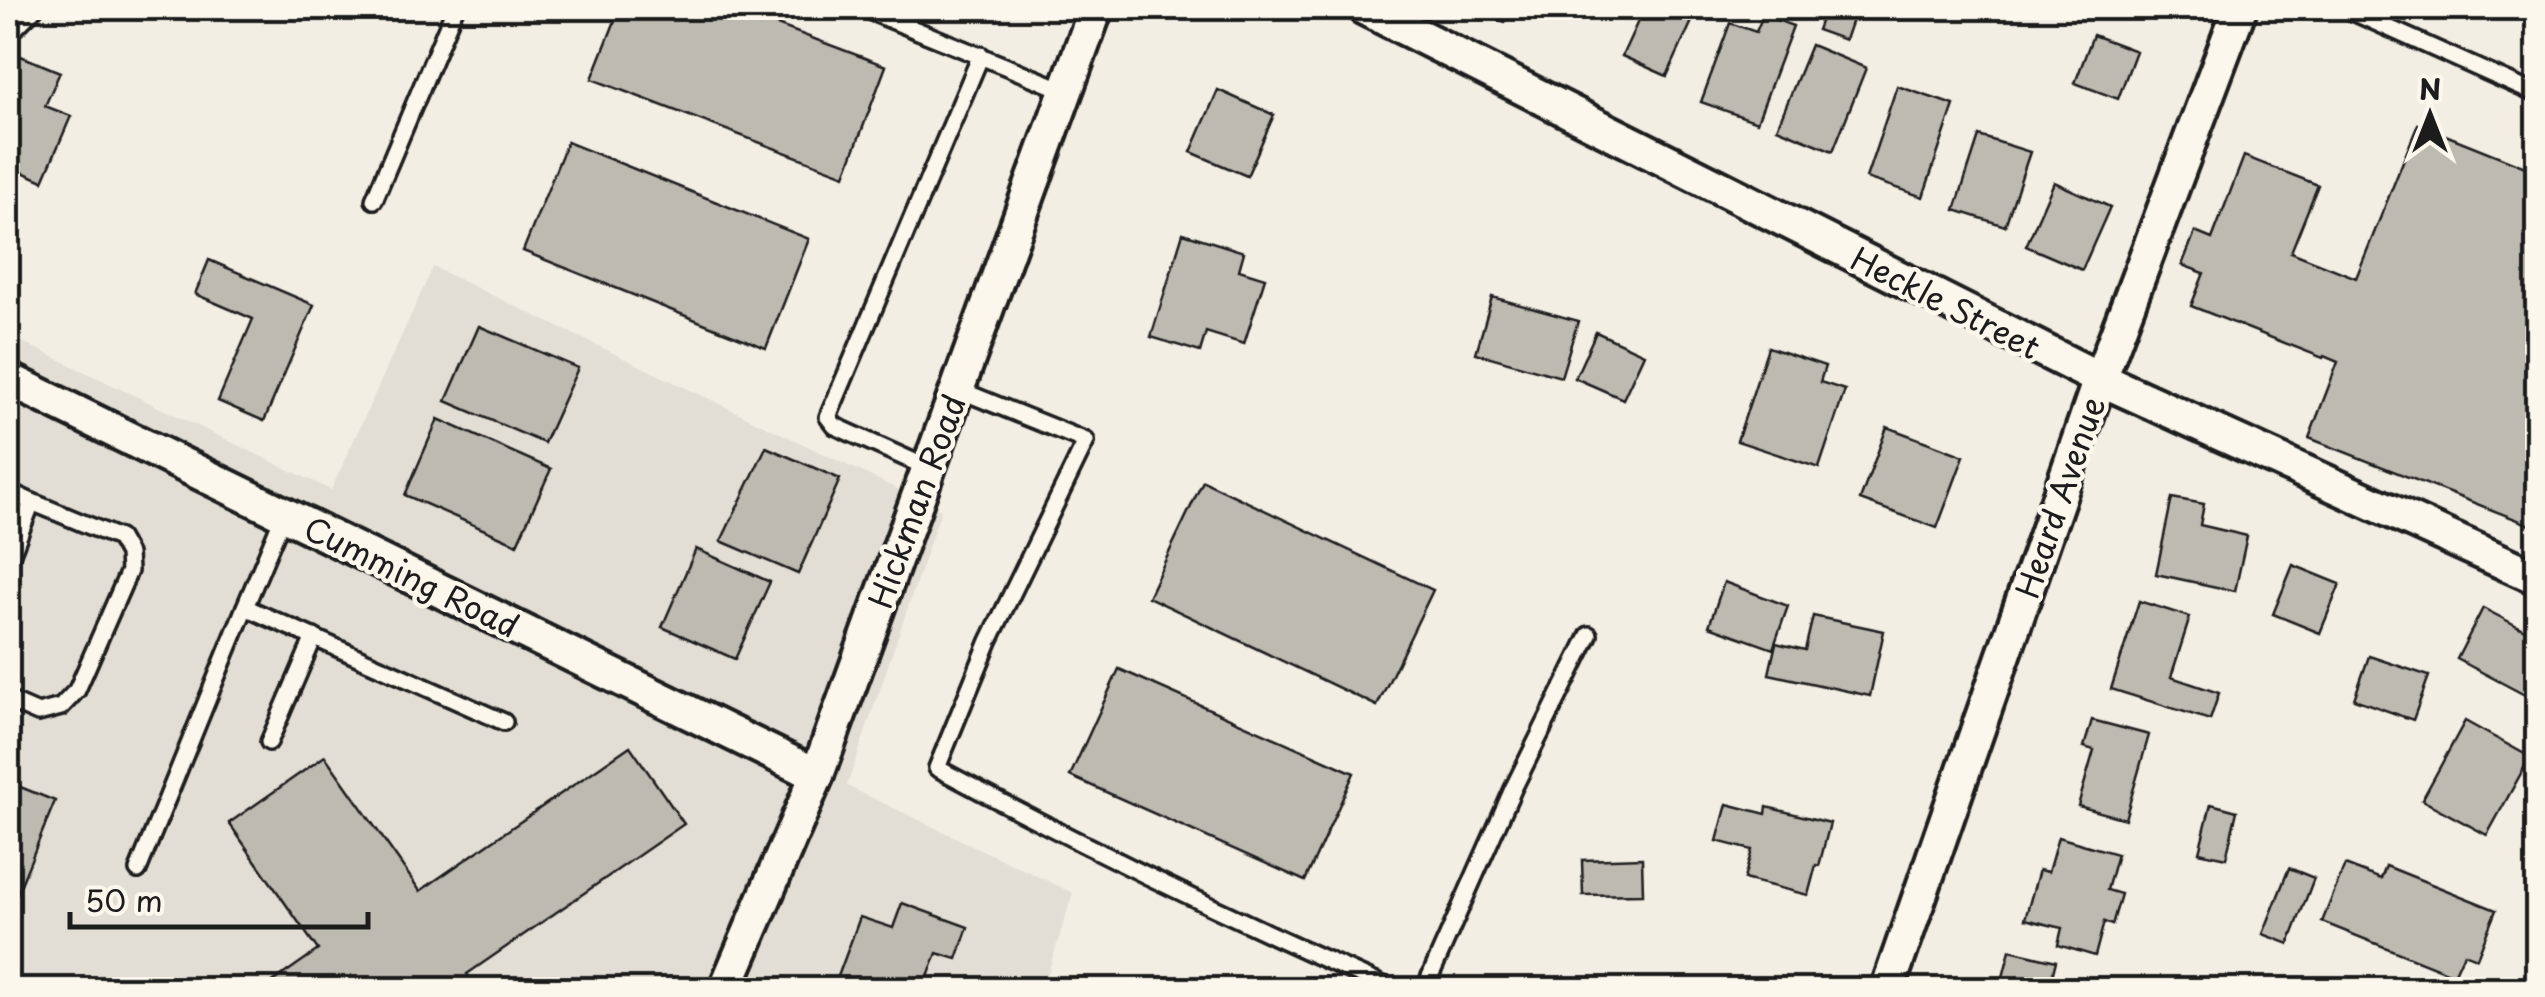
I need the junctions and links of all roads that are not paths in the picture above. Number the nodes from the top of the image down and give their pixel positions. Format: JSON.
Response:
{"nodes":[{"id":1,"x":34,"y":8,"type":"edge"},
{"id":2,"x":456,"y":8,"type":"edge"},
{"id":3,"x":862,"y":8,"type":"edge"},
{"id":4,"x":1096,"y":8,"type":"edge"},
{"id":5,"x":1364,"y":8,"type":"edge"},
{"id":6,"x":2240,"y":8,"type":"edge"},
{"id":7,"x":2344,"y":8,"type":"edge"},
{"id":8,"x":8,"y":28,"type":"edge"},
{"id":9,"x":982,"y":56,"type":"junction"},
{"id":10,"x":1066,"y":91,"type":"junction"},
{"id":11,"x":2538,"y":96,"type":"edge"},
{"id":12,"x":374,"y":200,"type":"dead end"},
{"id":13,"x":8,"y":378,"type":"edge"},
{"id":14,"x":2100,"y":379,"type":"junction"},
{"id":15,"x":957,"y":389,"type":"junction"},
{"id":16,"x":928,"y":468,"type":"junction"},
{"id":17,"x":8,"y":491,"type":"edge"},
{"id":18,"x":32,"y":502,"type":"junction"},
{"id":19,"x":284,"y":514,"type":"junction"},
{"id":20,"x":8,"y":563,"type":"edge"},
{"id":21,"x":2538,"y":578,"type":"edge"},
{"id":22,"x":246,"y":607,"type":"junction"},
{"id":23,"x":1589,"y":635,"type":"dead end"},
{"id":24,"x":314,"y":637,"type":"junction"},
{"id":25,"x":8,"y":700,"type":"edge"},
{"id":26,"x":504,"y":722,"type":"dead end"},
{"id":27,"x":269,"y":742,"type":"dead end"},
{"id":28,"x":816,"y":774,"type":"junction"},
{"id":29,"x":138,"y":870,"type":"dead end"},
{"id":30,"x":725,"y":990,"type":"edge"},
{"id":31,"x":1394,"y":990,"type":"edge"},
{"id":32,"x":1424,"y":990,"type":"edge"},
{"id":33,"x":1888,"y":990,"type":"edge"}],
"edges":[{"from":1,"to":8,"type":"lane"},
{"from":2,"to":12,"type":"lane"},
{"from":3,"to":9,"type":"lane"},
{"from":4,"to":10,"type":"street","name":"Hickman Road"},
{"from":5,"to":14,"type":"street","name":"Heckle Street"},
{"from":6,"to":14,"type":"street","name":"Heard Avenue"},
{"from":7,"to":11,"type":"lane"},
{"from":9,"to":10,"type":"lane"},
{"from":9,"to":16,"type":"lane"},
{"from":10,"to":15,"type":"street","name":"Hickman Road"},
{"from":13,"to":19,"type":"street","name":"Cumming Road"},
{"from":14,"to":21,"type":"street","name":"Heckle Street"},
{"from":14,"to":33,"type":"street","name":"Heard Avenue"},
{"from":15,"to":16,"type":"street","name":"Hickman Road"},
{"from":15,"to":31,"type":"lane"},
{"from":16,"to":28,"type":"street","name":"Hickman Road"},
{"from":17,"to":18,"type":"lane"},
{"from":18,"to":20,"type":"lane"},
{"from":18,"to":25,"type":"lane"},
{"from":19,"to":22,"type":"lane"},
{"from":19,"to":28,"type":"street","name":"Cumming Road"},
{"from":22,"to":24,"type":"lane"},
{"from":22,"to":29,"type":"lane"},
{"from":23,"to":32,"type":"lane"},
{"from":24,"to":26,"type":"lane"},
{"from":24,"to":27,"type":"lane"},
{"from":28,"to":30,"type":"street","name":"Hickman Road"}]}
